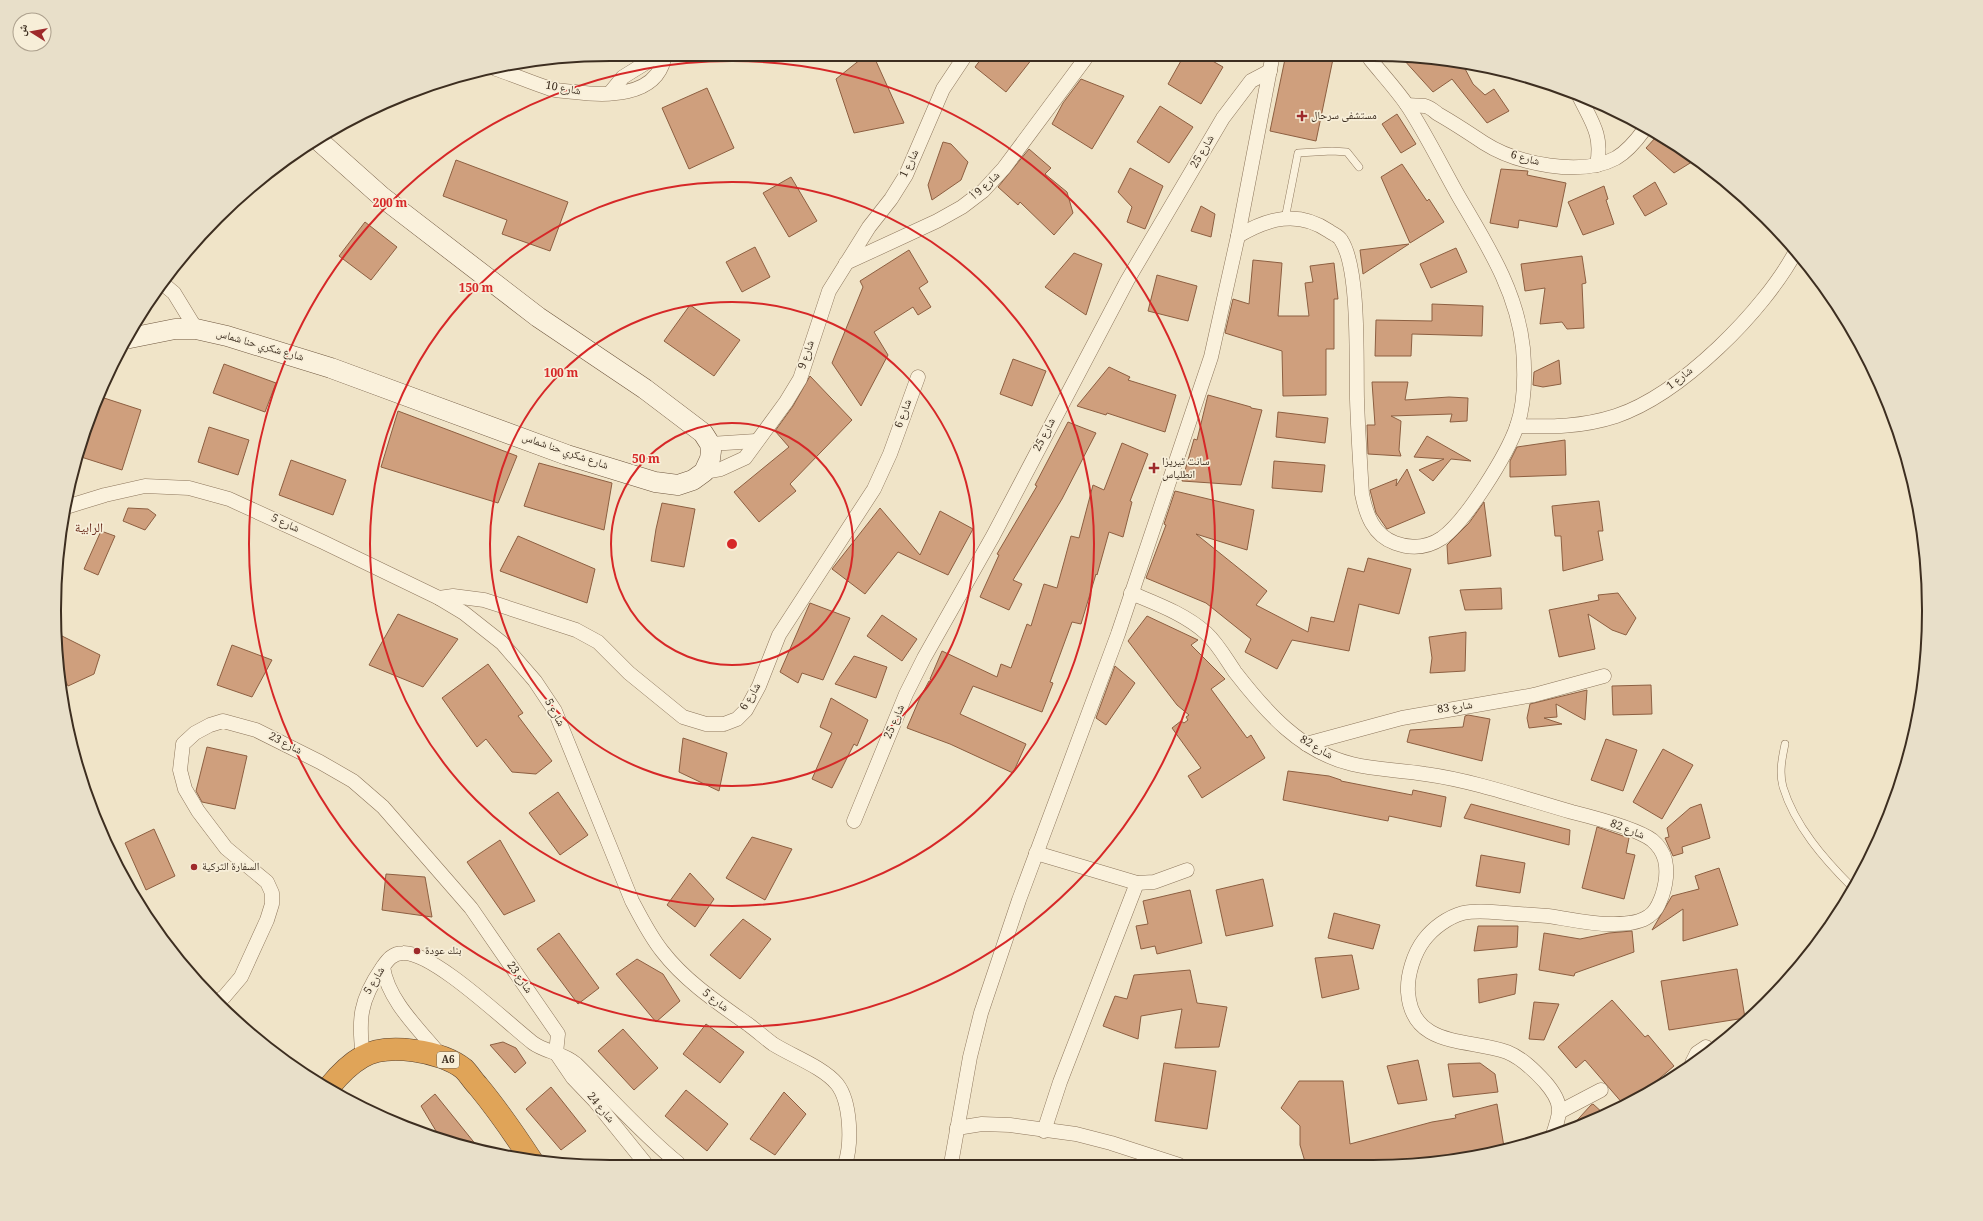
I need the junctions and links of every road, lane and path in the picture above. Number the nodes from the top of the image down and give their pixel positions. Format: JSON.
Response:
{"nodes":[{"id":1,"x":649,"y":61,"type":"edge"},
{"id":2,"x":664,"y":61,"type":"edge"},
{"id":3,"x":962,"y":61,"type":"edge"},
{"id":4,"x":1084,"y":61,"type":"edge"},
{"id":5,"x":1372,"y":61,"type":"edge"},
{"id":6,"x":1271,"y":65,"type":"edge"},
{"id":7,"x":504,"y":72,"type":"edge"},
{"id":8,"x":610,"y":93,"type":"junction"},
{"id":9,"x":1582,"y":103,"type":"edge"},
{"id":10,"x":1407,"y":105,"type":"junction"},
{"id":11,"x":1642,"y":132,"type":"edge"},
{"id":12,"x":322,"y":144,"type":"edge"},
{"id":13,"x":1597,"y":164,"type":"junction"},
{"id":14,"x":1359,"y":168,"type":"dead end"},
{"id":15,"x":1285,"y":218,"type":"junction"},
{"id":16,"x":1238,"y":236,"type":"junction"},
{"id":17,"x":1793,"y":257,"type":"edge"},
{"id":18,"x":846,"y":263,"type":"junction"},
{"id":19,"x":167,"y":287,"type":"edge"},
{"id":20,"x":196,"y":329,"type":"junction"},
{"id":21,"x":134,"y":337,"type":"edge"},
{"id":22,"x":918,"y":377,"type":"dead end"},
{"id":23,"x":1517,"y":426,"type":"junction"},
{"id":24,"x":756,"y":441,"type":"junction"},
{"id":25,"x":710,"y":444,"type":"junction"},
{"id":26,"x":704,"y":472,"type":"junction"},
{"id":27,"x":71,"y":506,"type":"edge"},
{"id":28,"x":1131,"y":593,"type":"junction"},
{"id":29,"x":439,"y":598,"type":"junction"},
{"id":30,"x":1604,"y":676,"type":"dead end"},
{"id":31,"x":1306,"y":744,"type":"junction"},
{"id":32,"x":1785,"y":744,"type":"dead end"},
{"id":33,"x":854,"y":821,"type":"dead end"},
{"id":34,"x":1036,"y":853,"type":"junction"},
{"id":35,"x":1187,"y":870,"type":"dead end"},
{"id":36,"x":1137,"y":883,"type":"junction"},
{"id":37,"x":1849,"y":883,"type":"edge"},
{"id":38,"x":383,"y":967,"type":"junction"},
{"id":39,"x":222,"y":999,"type":"edge"},
{"id":40,"x":556,"y":1053,"type":"junction"},
{"id":41,"x":441,"y":1056,"type":"junction"},
{"id":42,"x":363,"y":1057,"type":"junction"},
{"id":43,"x":332,"y":1084,"type":"edge"},
{"id":44,"x":1600,"y":1090,"type":"dead end"},
{"id":45,"x":1561,"y":1111,"type":"junction"},
{"id":46,"x":956,"y":1128,"type":"junction"},
{"id":47,"x":1555,"y":1129,"type":"edge"},
{"id":48,"x":1044,"y":1131,"type":"junction"},
{"id":49,"x":527,"y":1153,"type":"edge"},
{"id":50,"x":643,"y":1160,"type":"edge"},
{"id":51,"x":675,"y":1160,"type":"edge"},
{"id":52,"x":846,"y":1160,"type":"edge"},
{"id":53,"x":952,"y":1160,"type":"edge"},
{"id":54,"x":1164,"y":1160,"type":"edge"}],
"edges":[{"from":1,"to":8,"type":"street"},
{"from":2,"to":8,"type":"street","name":"شارع 10"},
{"from":3,"to":18,"type":"street","name":"شارع 1"},
{"from":4,"to":18,"type":"street","name":"شارع 9 أ"},
{"from":5,"to":10,"type":"street"},
{"from":6,"to":16,"type":"street"},
{"from":6,"to":33,"type":"street","name":"شارع 25"},
{"from":7,"to":8,"type":"street","name":"شارع 10"},
{"from":9,"to":13,"type":"street"},
{"from":10,"to":13,"type":"street","name":"شارع 6"},
{"from":10,"to":23,"type":"street"},
{"from":11,"to":13,"type":"street","name":"شارع 6"},
{"from":12,"to":25,"type":"street"},
{"from":14,"to":15,"type":"lane"},
{"from":15,"to":16,"type":"street"},
{"from":15,"to":23,"type":"street"},
{"from":16,"to":28,"type":"street"},
{"from":17,"to":23,"type":"street","name":"شارع 1"},
{"from":18,"to":24,"type":"street","name":"شارع 9"},
{"from":19,"to":20,"type":"street"},
{"from":20,"to":21,"type":"street","name":"شارع شكري حنا شماس"},
{"from":20,"to":26,"type":"street","name":"شارع شكري حنا شماس"},
{"from":22,"to":29,"type":"street","name":"شارع 6"},
{"from":24,"to":25,"type":"street"},
{"from":24,"to":26,"type":"street","name":"شارع 9"},
{"from":25,"to":26,"type":"street"},
{"from":27,"to":29,"type":"street","name":"شارع 5"},
{"from":28,"to":31,"type":"street","name":"شارع 82"},
{"from":28,"to":34,"type":"street"},
{"from":29,"to":52,"type":"street","name":"شارع 5"},
{"from":30,"to":31,"type":"street","name":"شارع 83"},
{"from":31,"to":45,"type":"street","name":"شارع 82"},
{"from":32,"to":37,"type":"lane"},
{"from":34,"to":36,"type":"street"},
{"from":34,"to":46,"type":"street"},
{"from":35,"to":36,"type":"street"},
{"from":36,"to":48,"type":"street"},
{"from":38,"to":40,"type":"street","name":"شارع 5"},
{"from":38,"to":41,"type":"street"},
{"from":38,"to":42,"type":"street","name":"شارع 5"},
{"from":39,"to":40,"type":"street","name":"شارع 23"},
{"from":40,"to":50,"type":"street","name":"شارع 24"},
{"from":40,"to":51,"type":"street","name":"شارع 5"},
{"from":41,"to":42,"type":"highway","number":"A6"},
{"from":41,"to":49,"type":"highway","number":"A6"},
{"from":42,"to":43,"type":"highway","number":"A6"},
{"from":44,"to":45,"type":"street"},
{"from":45,"to":47,"type":"street"},
{"from":46,"to":48,"type":"street"},
{"from":46,"to":53,"type":"street"},
{"from":48,"to":54,"type":"street"}]}
